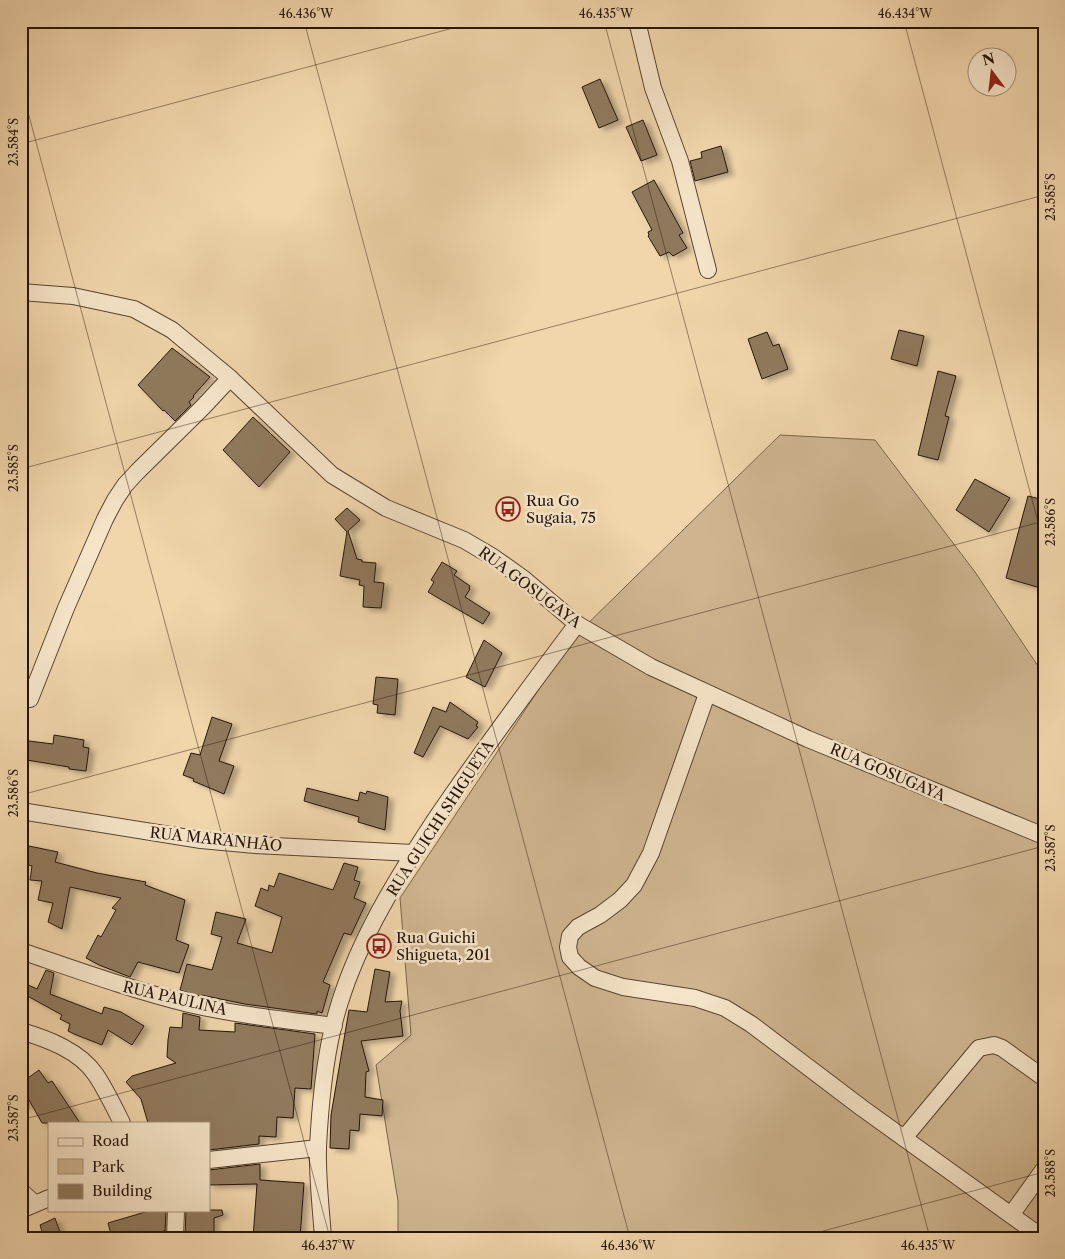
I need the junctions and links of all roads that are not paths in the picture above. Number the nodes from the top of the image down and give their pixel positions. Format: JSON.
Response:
{"nodes":[{"id":1,"x":637,"y":21,"type":"edge"},
{"id":2,"x":708,"y":270,"type":"dead end"},
{"id":3,"x":21,"y":292,"type":"edge"},
{"id":4,"x":230,"y":378,"type":"junction"},
{"id":5,"x":577,"y":624,"type":"junction"},
{"id":6,"x":707,"y":694,"type":"junction"},
{"id":7,"x":30,"y":699,"type":"dead end"},
{"id":8,"x":21,"y":811,"type":"edge"},
{"id":9,"x":1044,"y":836,"type":"edge"},
{"id":10,"x":413,"y":853,"type":"junction"},
{"id":11,"x":21,"y":951,"type":"edge"},
{"id":12,"x":334,"y":1026,"type":"junction"},
{"id":13,"x":21,"y":1031,"type":"edge"},
{"id":14,"x":1044,"y":1078,"type":"edge"},
{"id":15,"x":121,"y":1122,"type":"edge"},
{"id":16,"x":904,"y":1138,"type":"junction"},
{"id":17,"x":318,"y":1148,"type":"junction"},
{"id":18,"x":210,"y":1160,"type":"edge"},
{"id":19,"x":1044,"y":1169,"type":"edge"},
{"id":20,"x":21,"y":1191,"type":"edge"},
{"id":21,"x":35,"y":1204,"type":"edge"},
{"id":22,"x":176,"y":1212,"type":"edge"},
{"id":23,"x":1011,"y":1216,"type":"junction"},
{"id":24,"x":175,"y":1238,"type":"edge"},
{"id":25,"x":323,"y":1238,"type":"edge"},
{"id":26,"x":1043,"y":1238,"type":"edge"}],
"edges":[{"from":1,"to":2,"type":"street"},
{"from":3,"to":4,"type":"street","name":"RUA GOSUGAYA"},
{"from":4,"to":5,"type":"street","name":"RUA GOSUGAYA"},
{"from":4,"to":7,"type":"street"},
{"from":5,"to":6,"type":"street","name":"RUA GOSUGAYA"},
{"from":5,"to":10,"type":"street","name":"RUA GUICHI SHIGUETA"},
{"from":6,"to":9,"type":"street","name":"RUA GOSUGAYA"},
{"from":6,"to":16,"type":"street"},
{"from":8,"to":10,"type":"street","name":"RUA MARANHÃO"},
{"from":10,"to":12,"type":"street","name":"RUA GUICHI SHIGUETA"},
{"from":11,"to":12,"type":"street","name":"RUA PAULINA"},
{"from":12,"to":17,"type":"street","name":"RUA GUICHI SHIGUETA"},
{"from":13,"to":15,"type":"street"},
{"from":14,"to":16,"type":"street"},
{"from":16,"to":23,"type":"street"},
{"from":17,"to":18,"type":"street"},
{"from":17,"to":25,"type":"street","name":"RUA GUICHI SHIGUETA"},
{"from":19,"to":23,"type":"street"},
{"from":20,"to":21,"type":"street"},
{"from":22,"to":24,"type":"street"},
{"from":23,"to":26,"type":"street"}]}
